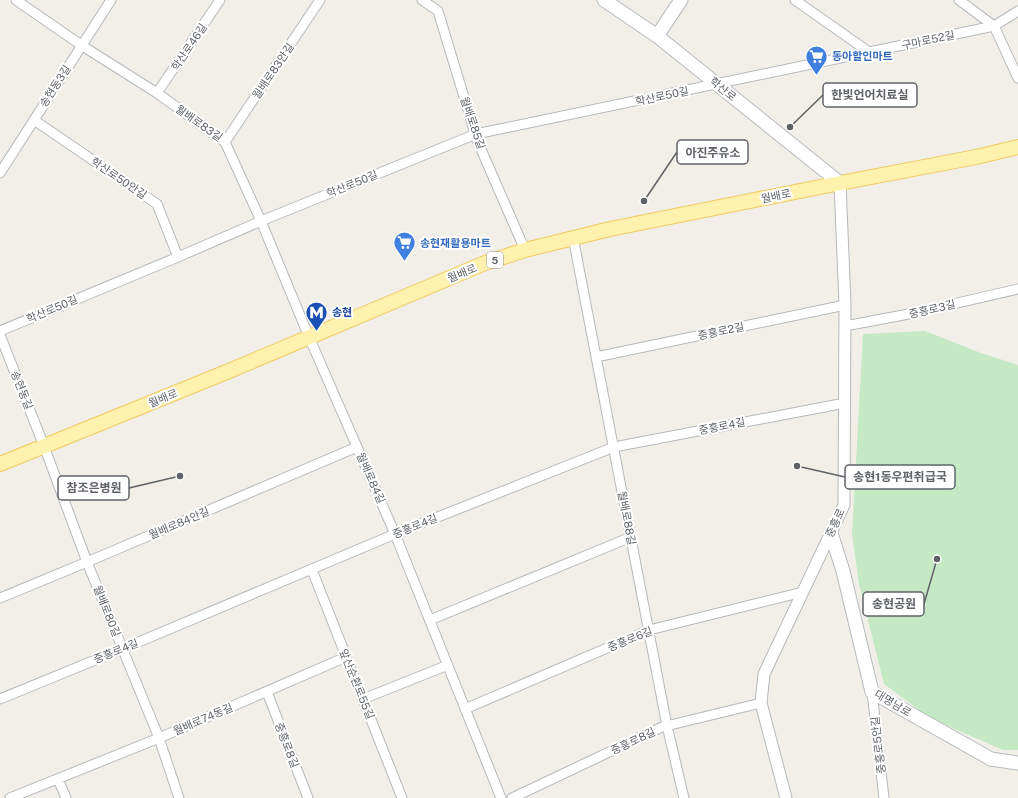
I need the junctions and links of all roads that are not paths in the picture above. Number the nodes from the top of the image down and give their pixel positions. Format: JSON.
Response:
{"nodes":[{"id":1,"x":16,"y":0,"type":"edge"},
{"id":2,"x":111,"y":0,"type":"edge"},
{"id":3,"x":220,"y":0,"type":"edge"},
{"id":4,"x":320,"y":0,"type":"edge"},
{"id":5,"x":422,"y":0,"type":"edge"},
{"id":6,"x":604,"y":0,"type":"edge"},
{"id":7,"x":681,"y":0,"type":"edge"},
{"id":8,"x":795,"y":0,"type":"edge"},
{"id":9,"x":959,"y":0,"type":"edge"},
{"id":10,"x":1018,"y":11,"type":"edge"},
{"id":11,"x":994,"y":26,"type":"junction"},
{"id":12,"x":657,"y":36,"type":"junction"},
{"id":13,"x":81,"y":45,"type":"junction"},
{"id":14,"x":869,"y":52,"type":"junction"},
{"id":15,"x":1015,"y":61,"type":"edge"},
{"id":16,"x":1018,"y":78,"type":"edge"},
{"id":17,"x":718,"y":84,"type":"junction"},
{"id":18,"x":157,"y":93,"type":"junction"},
{"id":19,"x":34,"y":120,"type":"junction"},
{"id":20,"x":476,"y":134,"type":"junction"},
{"id":21,"x":225,"y":142,"type":"junction"},
{"id":22,"x":1018,"y":147,"type":"edge"},
{"id":23,"x":0,"y":172,"type":"edge"},
{"id":24,"x":840,"y":183,"type":"junction"},
{"id":25,"x":261,"y":221,"type":"junction"},
{"id":26,"x":573,"y":237,"type":"junction"},
{"id":27,"x":526,"y":250,"type":"junction"},
{"id":28,"x":178,"y":257,"type":"junction"},
{"id":29,"x":1018,"y":289,"type":"edge"},
{"id":30,"x":845,"y":306,"type":"junction"},
{"id":31,"x":845,"y":326,"type":"junction"},
{"id":32,"x":0,"y":331,"type":"edge"},
{"id":33,"x":0,"y":335,"type":"edge"},
{"id":34,"x":309,"y":337,"type":"junction"},
{"id":35,"x":596,"y":357,"type":"junction"},
{"id":36,"x":845,"y":403,"type":"junction"},
{"id":37,"x":44,"y":446,"type":"junction"},
{"id":38,"x":357,"y":446,"type":"junction"},
{"id":39,"x":614,"y":447,"type":"junction"},
{"id":40,"x":0,"y":464,"type":"edge"},
{"id":41,"x":831,"y":533,"type":"junction"},
{"id":42,"x":396,"y":534,"type":"junction"},
{"id":43,"x":631,"y":537,"type":"junction"},
{"id":44,"x":87,"y":562,"type":"junction"},
{"id":45,"x":312,"y":570,"type":"junction"},
{"id":46,"x":803,"y":592,"type":"junction"},
{"id":47,"x":0,"y":598,"type":"edge"},
{"id":48,"x":430,"y":620,"type":"junction"},
{"id":49,"x":649,"y":630,"type":"junction"},
{"id":50,"x":122,"y":649,"type":"junction"},
{"id":51,"x":346,"y":657,"type":"junction"},
{"id":52,"x":448,"y":665,"type":"junction"},
{"id":53,"x":267,"y":692,"type":"junction"},
{"id":54,"x":872,"y":692,"type":"junction"},
{"id":55,"x":0,"y":699,"type":"edge"},
{"id":56,"x":363,"y":699,"type":"junction"},
{"id":57,"x":761,"y":704,"type":"junction"},
{"id":58,"x":465,"y":709,"type":"junction"},
{"id":59,"x":667,"y":726,"type":"junction"},
{"id":60,"x":159,"y":738,"type":"junction"},
{"id":61,"x":1018,"y":762,"type":"edge"},
{"id":62,"x":58,"y":779,"type":"junction"},
{"id":63,"x":10,"y":798,"type":"edge"},
{"id":64,"x":66,"y":798,"type":"edge"},
{"id":65,"x":178,"y":798,"type":"edge"},
{"id":66,"x":308,"y":798,"type":"edge"},
{"id":67,"x":402,"y":798,"type":"edge"},
{"id":68,"x":501,"y":798,"type":"edge"},
{"id":69,"x":512,"y":798,"type":"edge"},
{"id":70,"x":684,"y":798,"type":"edge"},
{"id":71,"x":786,"y":798,"type":"edge"},
{"id":72,"x":884,"y":798,"type":"edge"}],
"edges":[{"from":1,"to":13,"type":"street","name":"월배로83길"},
{"from":2,"to":13,"type":"street","name":"송현동3길"},
{"from":3,"to":18,"type":"street","name":"학산로46길"},
{"from":4,"to":21,"type":"street","name":"월배로83안길"},
{"from":5,"to":20,"type":"street","name":"월배로85길"},
{"from":6,"to":12,"type":"main road","name":"학산로"},
{"from":7,"to":12,"type":"main road"},
{"from":8,"to":14,"type":"street"},
{"from":9,"to":11,"type":"street"},
{"from":10,"to":11,"type":"street","name":"구마로52길"},
{"from":11,"to":14,"type":"street","name":"구마로52길"},
{"from":11,"to":15,"type":"street"},
{"from":12,"to":17,"type":"main road","name":"학산로"},
{"from":13,"to":18,"type":"street","name":"월배로83길"},
{"from":13,"to":19,"type":"street","name":"송현동3길"},
{"from":14,"to":17,"type":"street","name":"구마로52길"},
{"from":15,"to":16,"type":"street"},
{"from":17,"to":20,"type":"street","name":"학산로50길"},
{"from":17,"to":24,"type":"main road","name":"학산로"},
{"from":18,"to":21,"type":"street","name":"월배로83길"},
{"from":19,"to":23,"type":"street","name":"송현동3길"},
{"from":19,"to":28,"type":"street","name":"학산로50안길"},
{"from":20,"to":25,"type":"street","name":"학산로50길"},
{"from":20,"to":27,"type":"street","name":"월배로85길"},
{"from":21,"to":25,"type":"street","name":"월배로83길"},
{"from":22,"to":24,"type":"main road","name":"월배로","number":"5"},
{"from":24,"to":26,"type":"main road","name":"월배로","number":"5"},
{"from":24,"to":30,"type":"street","name":"중흥로"},
{"from":25,"to":28,"type":"street","name":"학산로50길"},
{"from":25,"to":34,"type":"street","name":"월배로83길"},
{"from":26,"to":27,"type":"main road","name":"월배로","number":"5"},
{"from":26,"to":35,"type":"street","name":"월배로88길"},
{"from":27,"to":34,"type":"main road","name":"월배로","number":"5"},
{"from":28,"to":32,"type":"street","name":"학산로50길"},
{"from":29,"to":31,"type":"street","name":"중흥로3길"},
{"from":30,"to":31,"type":"street","name":"중흥로"},
{"from":30,"to":35,"type":"street","name":"중흥로2길"},
{"from":31,"to":36,"type":"street","name":"중흥로"},
{"from":33,"to":37,"type":"street","name":"송현동길"},
{"from":34,"to":37,"type":"main road","name":"월배로","number":"5"},
{"from":34,"to":38,"type":"street","name":"월배로84길"},
{"from":35,"to":39,"type":"street","name":"월배로88길"},
{"from":36,"to":39,"type":"street","name":"중흥로4길"},
{"from":36,"to":41,"type":"street","name":"중흥로"},
{"from":37,"to":40,"type":"main road","name":"월배로","number":"5"},
{"from":37,"to":44,"type":"street","name":"월배로80길"},
{"from":38,"to":42,"type":"street","name":"월배로84길"},
{"from":38,"to":44,"type":"street","name":"월배로84안길"},
{"from":39,"to":42,"type":"street","name":"중흥로4길"},
{"from":39,"to":43,"type":"street","name":"월배로88길"},
{"from":41,"to":46,"type":"street","name":"중흥로"},
{"from":41,"to":54,"type":"main road","name":"대명남로"},
{"from":42,"to":45,"type":"street","name":"중흥로4길"},
{"from":42,"to":48,"type":"street","name":"월배로84길"},
{"from":43,"to":48,"type":"street"},
{"from":43,"to":49,"type":"street","name":"월배로88길"},
{"from":44,"to":47,"type":"street","name":"월배로84안길"},
{"from":44,"to":50,"type":"street","name":"월배로80길"},
{"from":45,"to":50,"type":"street","name":"중흥로4길"},
{"from":45,"to":51,"type":"street","name":"앞산순환로55길"},
{"from":46,"to":49,"type":"street","name":"중흥로6길"},
{"from":46,"to":57,"type":"street","name":"중흥로"},
{"from":48,"to":52,"type":"street","name":"월배로84길"},
{"from":49,"to":58,"type":"street","name":"중흥로6길"},
{"from":49,"to":59,"type":"street","name":"월배로88길"},
{"from":50,"to":55,"type":"street","name":"중흥로4길"},
{"from":50,"to":60,"type":"street","name":"월배로80길"},
{"from":51,"to":53,"type":"street","name":"월배로74동길"},
{"from":51,"to":56,"type":"street","name":"앞산순환로55길"},
{"from":52,"to":56,"type":"street"},
{"from":52,"to":58,"type":"street","name":"월배로84길"},
{"from":53,"to":60,"type":"street","name":"월배로74동길"},
{"from":53,"to":66,"type":"street","name":"중흥로8길"},
{"from":54,"to":61,"type":"main road","name":"대명남로"},
{"from":54,"to":72,"type":"street","name":"중흥로5안길"},
{"from":56,"to":67,"type":"street","name":"앞산순환로55길"},
{"from":57,"to":59,"type":"street","name":"중흥로8길"},
{"from":57,"to":71,"type":"street","name":"중흥로"},
{"from":58,"to":68,"type":"street","name":"월배로84길"},
{"from":59,"to":69,"type":"street","name":"중흥로8길"},
{"from":59,"to":70,"type":"street","name":"월배로88길"},
{"from":60,"to":62,"type":"street","name":"월배로74동길"},
{"from":60,"to":65,"type":"street","name":"월배로80길"},
{"from":62,"to":63,"type":"street","name":"월배로74동길"},
{"from":62,"to":64,"type":"street"}]}
